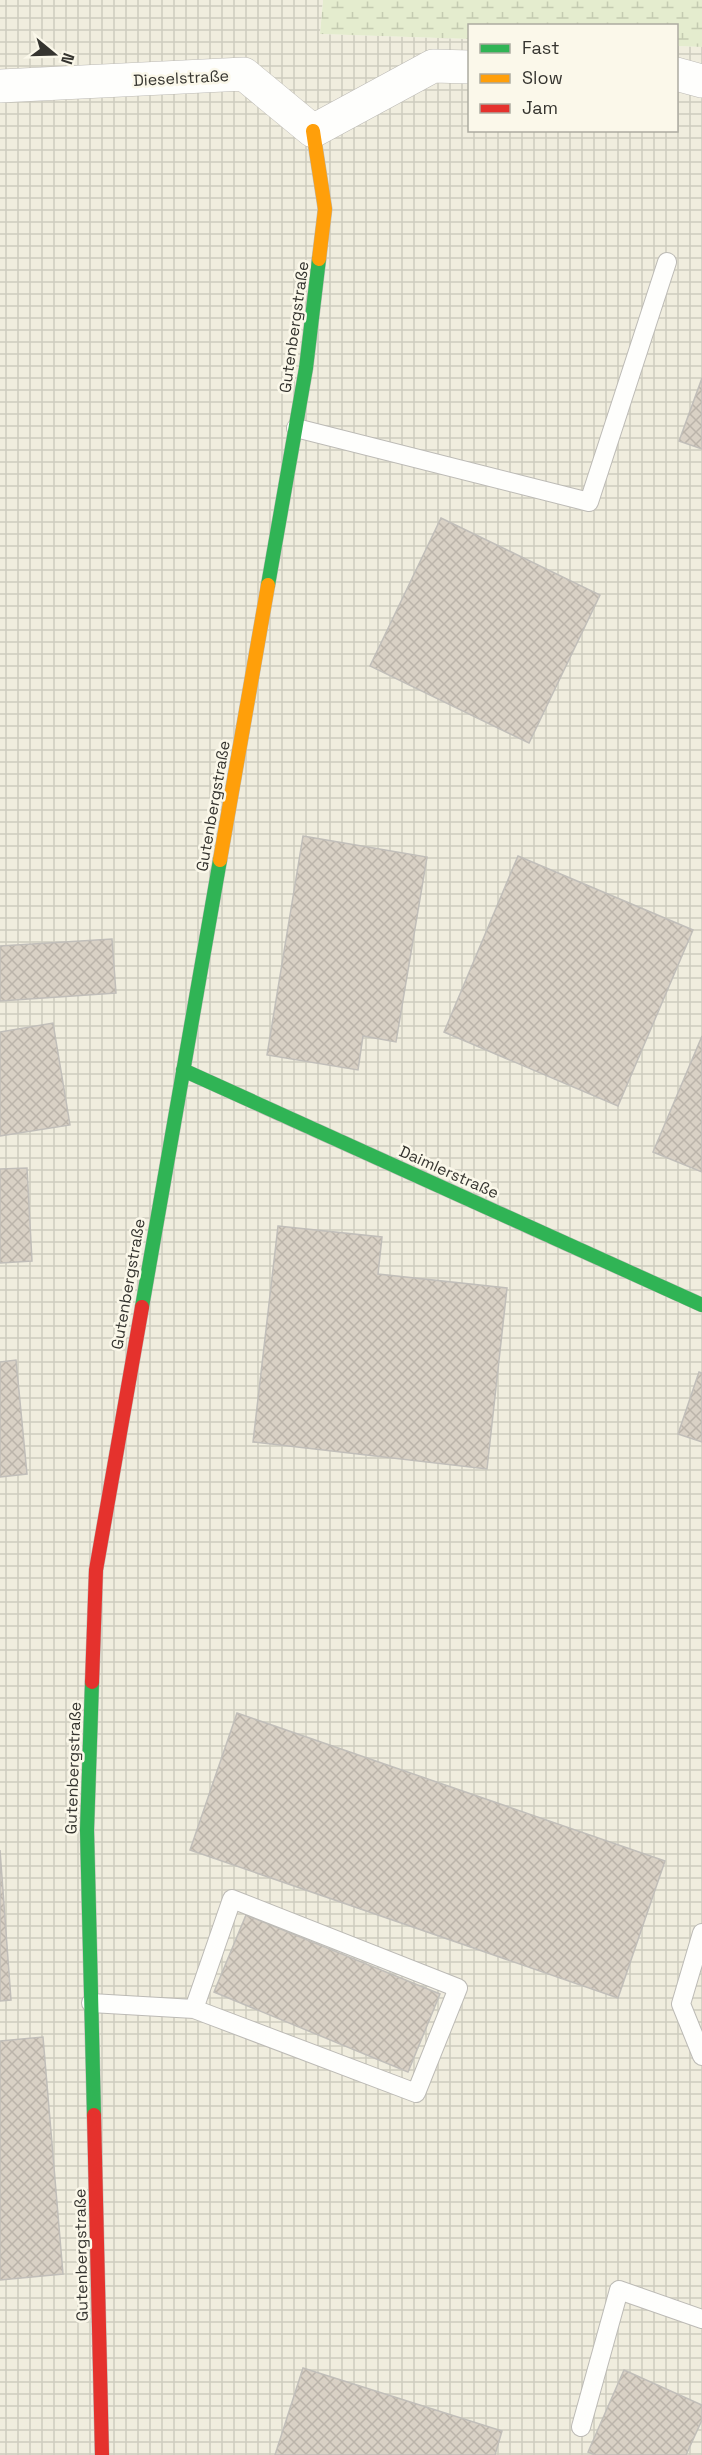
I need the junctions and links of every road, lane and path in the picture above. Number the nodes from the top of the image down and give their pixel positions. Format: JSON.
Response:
{"nodes":[{"id":1,"x":468,"y":67,"type":"edge"},
{"id":2,"x":678,"y":75,"type":"edge"},
{"id":3,"x":702,"y":81,"type":"edge"},
{"id":4,"x":0,"y":86,"type":"edge"},
{"id":5,"x":313,"y":131,"type":"junction"},
{"id":6,"x":667,"y":262,"type":"dead end"},
{"id":7,"x":296,"y":428,"type":"junction"},
{"id":8,"x":183,"y":1070,"type":"junction"},
{"id":9,"x":702,"y":1305,"type":"edge"},
{"id":10,"x":702,"y":1933,"type":"edge"},
{"id":11,"x":91,"y":2003,"type":"junction"},
{"id":12,"x":194,"y":2009,"type":"junction"},
{"id":13,"x":702,"y":2056,"type":"edge"},
{"id":14,"x":702,"y":2319,"type":"edge"},
{"id":15,"x":581,"y":2427,"type":"dead end"},
{"id":16,"x":102,"y":2455,"type":"edge"}],
"edges":[{"from":1,"to":5,"type":"street"},
{"from":2,"to":3,"type":"street"},
{"from":4,"to":5,"type":"street","name":"Dieselstraße"},
{"from":5,"to":7,"type":"street","name":"Gutenbergstraße"},
{"from":6,"to":7,"type":"lane"},
{"from":7,"to":8,"type":"street","name":"Gutenbergstraße"},
{"from":8,"to":9,"type":"street","name":"Daimlerstraße"},
{"from":8,"to":11,"type":"street","name":"Gutenbergstraße"},
{"from":10,"to":13,"type":"lane"},
{"from":11,"to":12,"type":"lane"},
{"from":11,"to":16,"type":"street","name":"Gutenbergstraße"},
{"from":12,"to":12,"type":"lane"},
{"from":14,"to":15,"type":"lane"}]}
